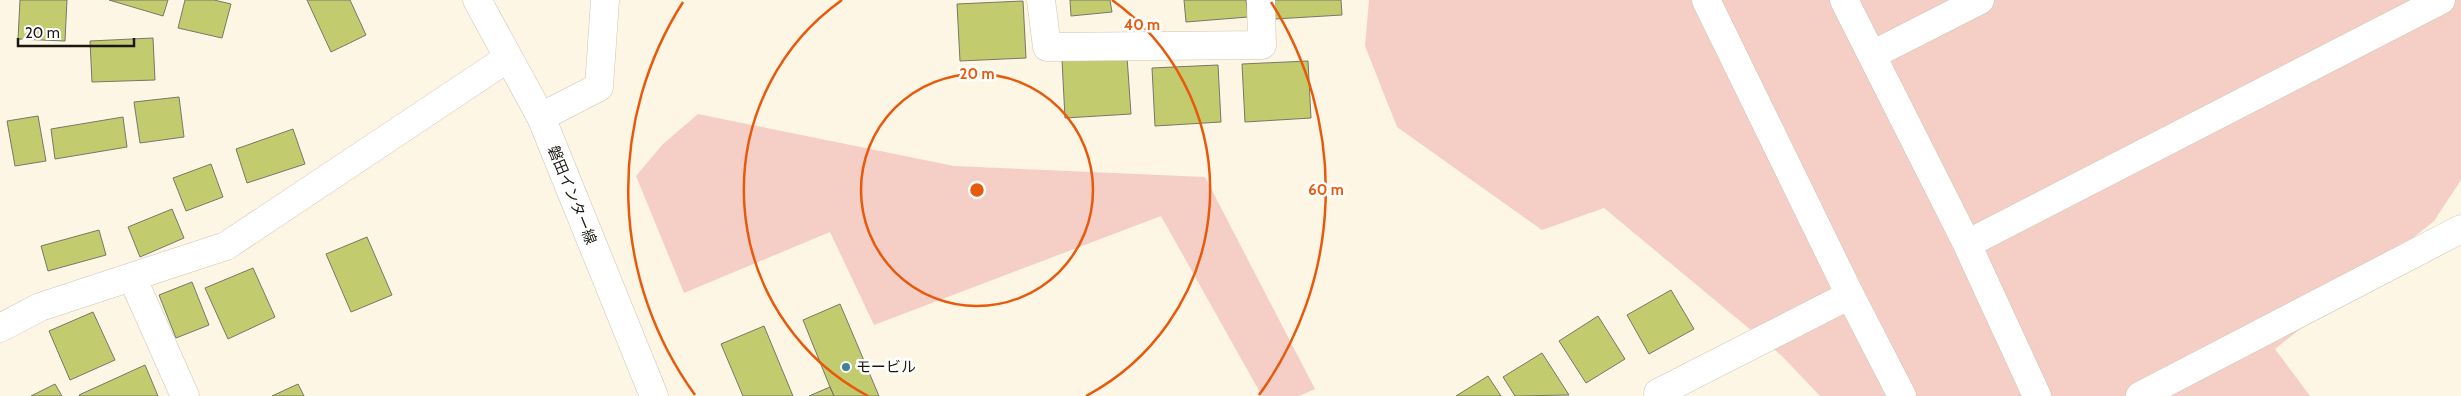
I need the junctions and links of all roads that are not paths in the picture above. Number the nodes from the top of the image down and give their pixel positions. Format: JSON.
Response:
{"nodes":[{"id":1,"x":477,"y":0,"type":"edge"},
{"id":2,"x":605,"y":0,"type":"edge"},
{"id":3,"x":1041,"y":0,"type":"edge"},
{"id":4,"x":1261,"y":0,"type":"edge"},
{"id":5,"x":1706,"y":0,"type":"edge"},
{"id":6,"x":1844,"y":0,"type":"edge"},
{"id":7,"x":1980,"y":0,"type":"edge"},
{"id":8,"x":2441,"y":0,"type":"edge"},
{"id":9,"x":1872,"y":55,"type":"junction"},
{"id":10,"x":508,"y":58,"type":"junction"},
{"id":11,"x":541,"y":117,"type":"junction"},
{"id":12,"x":2461,"y":229,"type":"edge"},
{"id":13,"x":1967,"y":244,"type":"junction"},
{"id":14,"x":132,"y":277,"type":"junction"},
{"id":15,"x":1850,"y":295,"type":"junction"},
{"id":16,"x":0,"y":328,"type":"edge"},
{"id":17,"x":1658,"y":395,"type":"edge"},
{"id":18,"x":184,"y":396,"type":"edge"},
{"id":19,"x":654,"y":396,"type":"edge"},
{"id":20,"x":1902,"y":396,"type":"edge"},
{"id":21,"x":2037,"y":396,"type":"edge"},
{"id":22,"x":2140,"y":396,"type":"edge"}],
"edges":[{"from":1,"to":10,"type":"street","name":"磐田インター線"},
{"from":2,"to":11,"type":"street"},
{"from":3,"to":4,"type":"street"},
{"from":5,"to":15,"type":"street"},
{"from":6,"to":9,"type":"street"},
{"from":7,"to":9,"type":"street"},
{"from":8,"to":13,"type":"street"},
{"from":9,"to":13,"type":"street"},
{"from":10,"to":11,"type":"street","name":"磐田インター線"},
{"from":10,"to":14,"type":"street"},
{"from":11,"to":19,"type":"street","name":"磐田インター線"},
{"from":12,"to":22,"type":"street"},
{"from":13,"to":21,"type":"street"},
{"from":14,"to":16,"type":"street"},
{"from":14,"to":18,"type":"street"},
{"from":15,"to":17,"type":"street"},
{"from":15,"to":20,"type":"street"}]}
